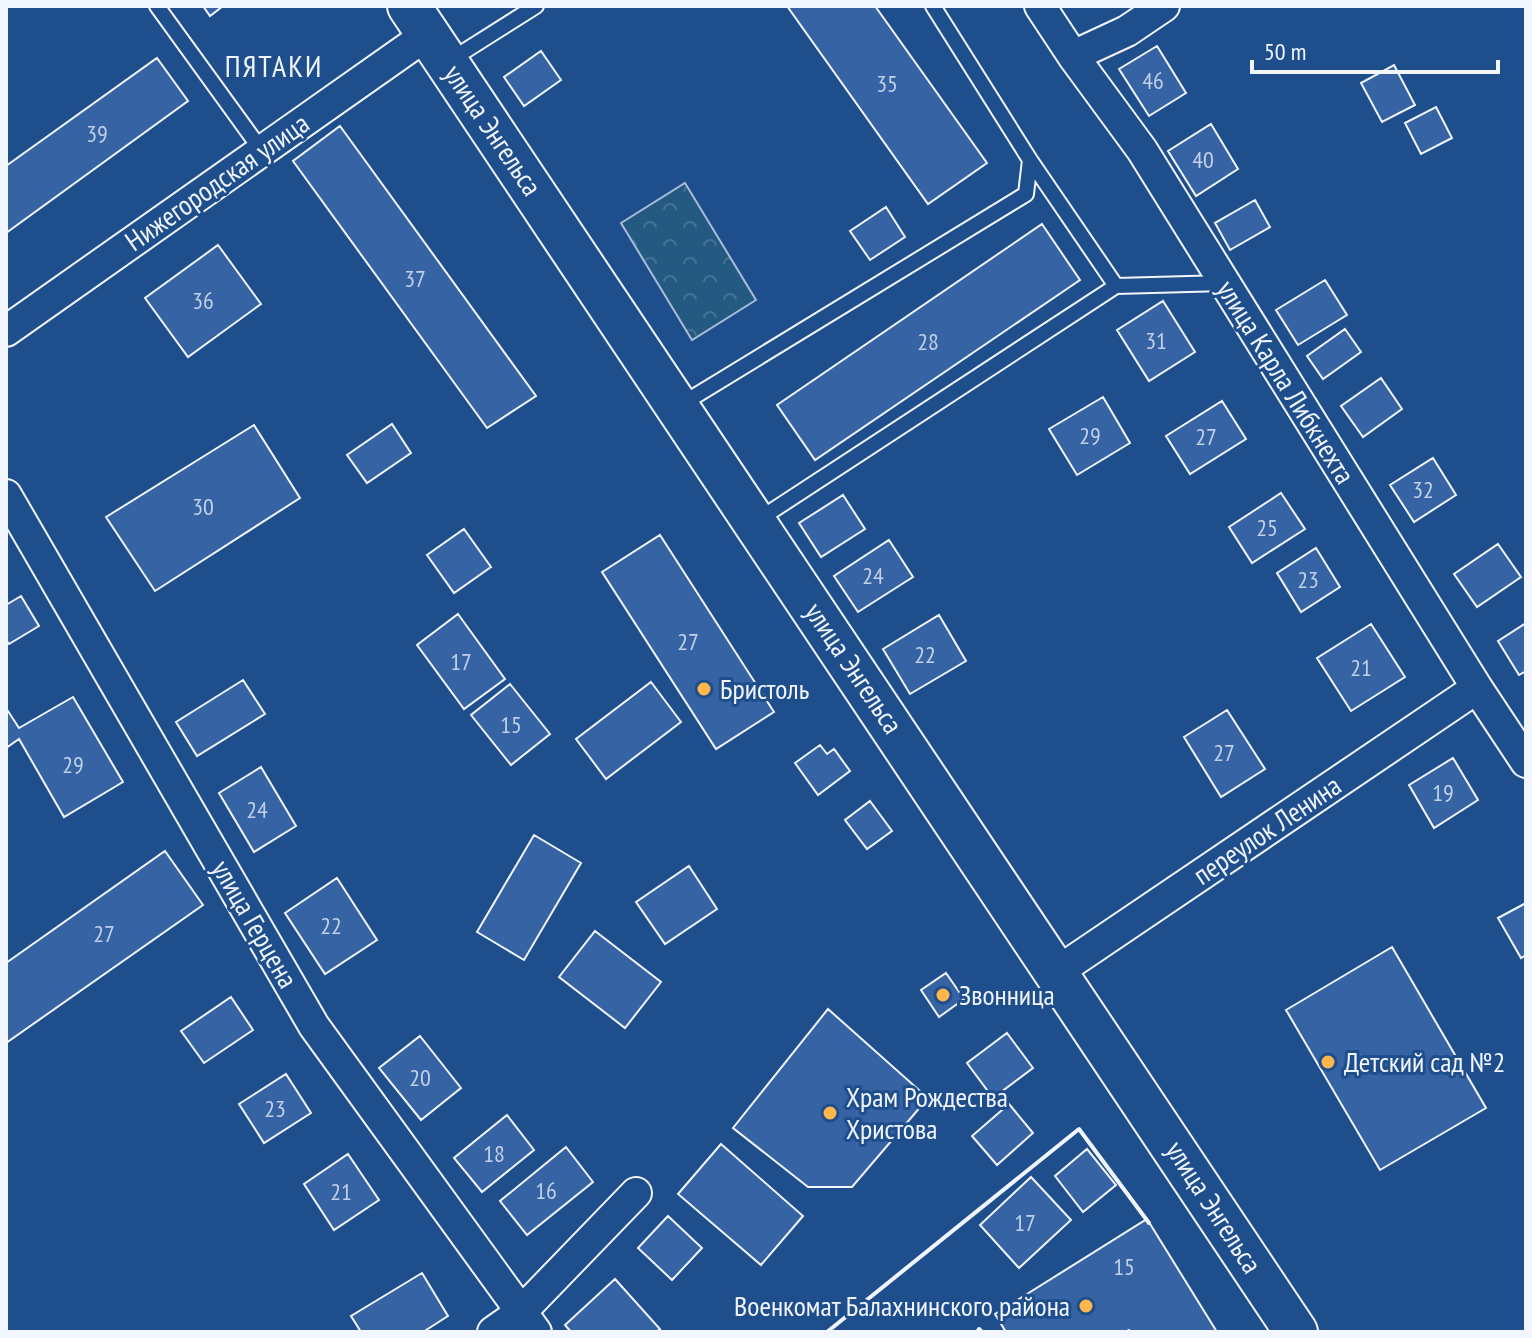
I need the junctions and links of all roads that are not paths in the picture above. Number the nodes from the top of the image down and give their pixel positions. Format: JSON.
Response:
{"nodes":[{"id":1,"x":157,"y":6,"type":"edge"},
{"id":2,"x":536,"y":6,"type":"edge"},
{"id":3,"x":933,"y":6,"type":"edge"},
{"id":4,"x":1040,"y":6,"type":"edge"},
{"id":5,"x":1164,"y":6,"type":"edge"},
{"id":6,"x":428,"y":34,"type":"edge"},
{"id":7,"x":1073,"y":56,"type":"junction"},
{"id":8,"x":262,"y":151,"type":"junction"},
{"id":9,"x":1030,"y":160,"type":"junction"},
{"id":10,"x":1225,"y":283,"type":"junction"},
{"id":11,"x":1116,"y":286,"type":"junction"},
{"id":12,"x":6,"y":331,"type":"edge"},
{"id":13,"x":678,"y":407,"type":"junction"},
{"id":14,"x":6,"y":495,"type":"edge"},
{"id":15,"x":756,"y":522,"type":"junction"},
{"id":16,"x":1477,"y":688,"type":"junction"},
{"id":17,"x":1526,"y":762,"type":"edge"},
{"id":18,"x":1057,"y":972,"type":"junction"},
{"id":19,"x":636,"y":1193,"type":"dead end"},
{"id":20,"x":528,"y":1322,"type":"edge"},
{"id":21,"x":493,"y":1332,"type":"edge"},
{"id":22,"x":1296,"y":1332,"type":"edge"}],
"edges":[{"from":1,"to":8,"type":"lane"},
{"from":2,"to":6,"type":"lane"},
{"from":3,"to":9,"type":"lane"},
{"from":4,"to":7,"type":"street","name":"улица Карла Либкнехта"},
{"from":5,"to":7,"type":"street"},
{"from":6,"to":8,"type":"street","name":"Нижегородская улица"},
{"from":6,"to":13,"type":"main road","name":"улица Энгельса"},
{"from":7,"to":10,"type":"street","name":"улица Карла Либкнехта"},
{"from":8,"to":12,"type":"street","name":"Нижегородская улица"},
{"from":9,"to":11,"type":"lane"},
{"from":9,"to":13,"type":"lane"},
{"from":10,"to":11,"type":"lane"},
{"from":10,"to":16,"type":"street","name":"улица Карла Либкнехта"},
{"from":11,"to":15,"type":"lane"},
{"from":13,"to":15,"type":"main road","name":"улица Энгельса"},
{"from":14,"to":20,"type":"street","name":"улица Герцена"},
{"from":15,"to":18,"type":"main road","name":"улица Энгельса"},
{"from":16,"to":17,"type":"street","name":"улица Карла Либкнехта"},
{"from":16,"to":18,"type":"street","name":"переулок Ленина"},
{"from":18,"to":22,"type":"main road","name":"улица Энгельса"},
{"from":19,"to":20,"type":"street"},
{"from":20,"to":21,"type":"street"}]}
